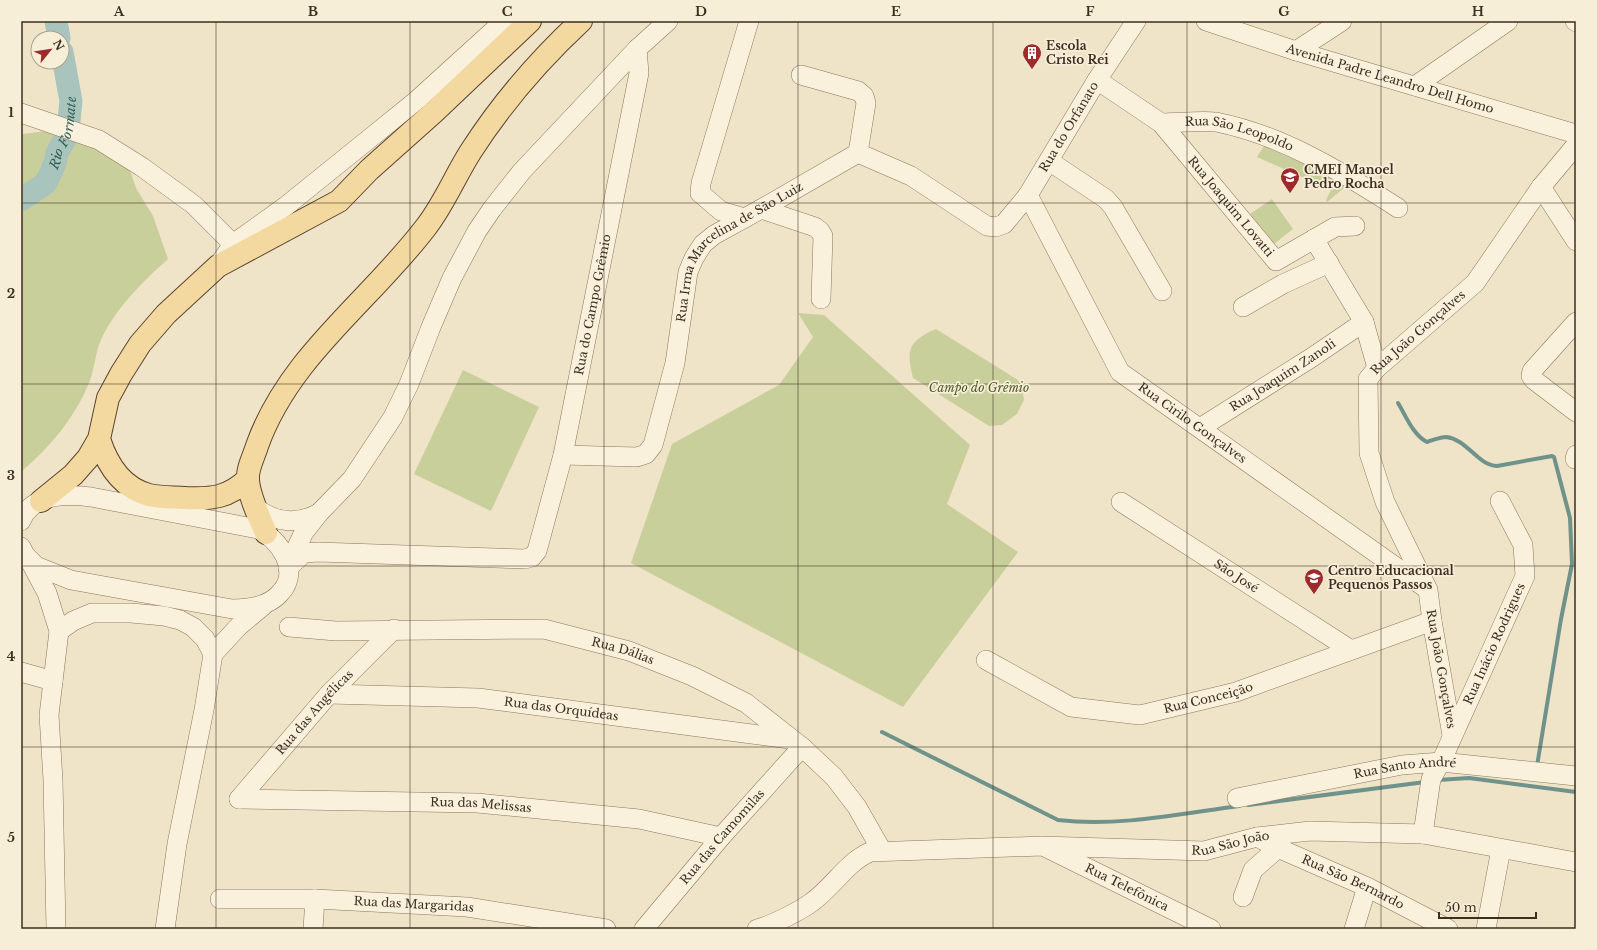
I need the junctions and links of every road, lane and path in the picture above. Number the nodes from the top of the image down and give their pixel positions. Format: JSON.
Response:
{"nodes":[{"id":1,"x":504,"y":21,"type":"edge"},
{"id":2,"x":530,"y":21,"type":"edge"},
{"id":3,"x":581,"y":21,"type":"edge"},
{"id":4,"x":668,"y":21,"type":"edge"},
{"id":5,"x":749,"y":21,"type":"edge"},
{"id":6,"x":1136,"y":21,"type":"edge"},
{"id":7,"x":1206,"y":21,"type":"edge"},
{"id":8,"x":1342,"y":21,"type":"edge"},
{"id":9,"x":1508,"y":21,"type":"edge"},
{"id":10,"x":637,"y":49,"type":"junction"},
{"id":11,"x":1296,"y":51,"type":"junction"},
{"id":12,"x":801,"y":75,"type":"dead end"},
{"id":13,"x":1096,"y":80,"type":"junction"},
{"id":14,"x":1415,"y":86,"type":"junction"},
{"id":15,"x":25,"y":114,"type":"edge"},
{"id":16,"x":1161,"y":123,"type":"junction"},
{"id":17,"x":1576,"y":134,"type":"edge"},
{"id":18,"x":1576,"y":145,"type":"edge"},
{"id":19,"x":858,"y":153,"type":"junction"},
{"id":20,"x":1049,"y":160,"type":"junction"},
{"id":21,"x":1541,"y":187,"type":"junction"},
{"id":22,"x":1028,"y":195,"type":"junction"},
{"id":23,"x":1398,"y":208,"type":"dead end"},
{"id":24,"x":753,"y":214,"type":"junction"},
{"id":25,"x":1355,"y":226,"type":"dead end"},
{"id":26,"x":1314,"y":239,"type":"junction"},
{"id":27,"x":1576,"y":241,"type":"edge"},
{"id":28,"x":233,"y":244,"type":"junction"},
{"id":29,"x":1276,"y":261,"type":"junction"},
{"id":30,"x":1329,"y":263,"type":"junction"},
{"id":31,"x":218,"y":266,"type":"junction"},
{"id":32,"x":1283,"y":284,"type":"junction"},
{"id":33,"x":1162,"y":291,"type":"dead end"},
{"id":34,"x":821,"y":299,"type":"dead end"},
{"id":35,"x":1243,"y":307,"type":"dead end"},
{"id":36,"x":1364,"y":322,"type":"junction"},
{"id":37,"x":1576,"y":322,"type":"edge"},
{"id":38,"x":1377,"y":368,"type":"junction"},
{"id":39,"x":1576,"y":412,"type":"edge"},
{"id":40,"x":1200,"y":428,"type":"junction"},
{"id":41,"x":99,"y":439,"type":"junction"},
{"id":42,"x":563,"y":455,"type":"junction"},
{"id":43,"x":248,"y":479,"type":"junction"},
{"id":44,"x":1500,"y":500,"type":"dead end"},
{"id":45,"x":41,"y":501,"type":"junction"},
{"id":46,"x":1121,"y":502,"type":"dead end"},
{"id":47,"x":256,"y":507,"type":"junction"},
{"id":48,"x":319,"y":513,"type":"junction"},
{"id":49,"x":21,"y":521,"type":"edge"},
{"id":50,"x":266,"y":533,"type":"junction"},
{"id":51,"x":25,"y":554,"type":"edge"},
{"id":52,"x":288,"y":568,"type":"junction"},
{"id":53,"x":1428,"y":590,"type":"junction"},
{"id":54,"x":276,"y":597,"type":"junction"},
{"id":55,"x":1432,"y":622,"type":"junction"},
{"id":56,"x":288,"y":627,"type":"dead end"},
{"id":57,"x":394,"y":629,"type":"junction"},
{"id":58,"x":59,"y":631,"type":"junction"},
{"id":59,"x":1351,"y":650,"type":"junction"},
{"id":60,"x":213,"y":654,"type":"junction"},
{"id":61,"x":986,"y":660,"type":"dead end"},
{"id":62,"x":21,"y":672,"type":"edge"},
{"id":63,"x":53,"y":681,"type":"junction"},
{"id":64,"x":329,"y":694,"type":"junction"},
{"id":65,"x":1452,"y":735,"type":"junction"},
{"id":66,"x":797,"y":743,"type":"junction"},
{"id":67,"x":1441,"y":762,"type":"junction"},
{"id":68,"x":1576,"y":776,"type":"edge"},
{"id":69,"x":1237,"y":798,"type":"dead end"},
{"id":70,"x":239,"y":799,"type":"joint"},
{"id":71,"x":1423,"y":834,"type":"junction"},
{"id":72,"x":721,"y":837,"type":"junction"},
{"id":73,"x":1257,"y":837,"type":"junction"},
{"id":74,"x":1042,"y":846,"type":"junction"},
{"id":75,"x":1278,"y":848,"type":"junction"},
{"id":76,"x":1501,"y":849,"type":"junction"},
{"id":77,"x":882,"y":851,"type":"junction"},
{"id":78,"x":1576,"y":862,"type":"edge"},
{"id":79,"x":1366,"y":887,"type":"junction"},
{"id":80,"x":1243,"y":898,"type":"dead end"},
{"id":81,"x":220,"y":899,"type":"dead end"},
{"id":82,"x":315,"y":899,"type":"junction"},
{"id":83,"x":812,"y":903,"type":"junction"},
{"id":84,"x":56,"y":929,"type":"edge"},
{"id":85,"x":166,"y":929,"type":"edge"},
{"id":86,"x":313,"y":929,"type":"edge"},
{"id":87,"x":606,"y":929,"type":"edge"},
{"id":88,"x":644,"y":929,"type":"edge"},
{"id":89,"x":757,"y":929,"type":"edge"},
{"id":90,"x":791,"y":929,"type":"edge"},
{"id":91,"x":1211,"y":929,"type":"edge"},
{"id":92,"x":1354,"y":929,"type":"edge"},
{"id":93,"x":1448,"y":929,"type":"edge"},
{"id":94,"x":1486,"y":929,"type":"edge"}],
"edges":[{"from":1,"to":28,"type":"street"},
{"from":2,"to":31,"type":"main road"},
{"from":3,"to":43,"type":"main road"},
{"from":4,"to":10,"type":"street"},
{"from":5,"to":24,"type":"street"},
{"from":6,"to":13,"type":"street","name":"Rua do Orfanato"},
{"from":7,"to":11,"type":"street","name":"Avenida Padre Leandro Dell Homo"},
{"from":8,"to":11,"type":"street"},
{"from":9,"to":14,"type":"street"},
{"from":10,"to":42,"type":"street","name":"Rua do Campo Grêmio"},
{"from":10,"to":48,"type":"street"},
{"from":11,"to":14,"type":"street","name":"Avenida Padre Leandro Dell Homo"},
{"from":12,"to":19,"type":"street"},
{"from":13,"to":16,"type":"street","name":"Rua Joaquim Lovatti"},
{"from":13,"to":20,"type":"street","name":"Rua do Orfanato"},
{"from":14,"to":17,"type":"street","name":"Avenida Padre Leandro Dell Homo"},
{"from":15,"to":28,"type":"street"},
{"from":16,"to":23,"type":"street","name":"Rua São Leopoldo"},
{"from":16,"to":29,"type":"street","name":"Rua Joaquim Lovatti"},
{"from":18,"to":21,"type":"street","name":"Rua João Gonçalves"},
{"from":19,"to":22,"type":"street","name":"Rua do Orfanato"},
{"from":19,"to":24,"type":"street","name":"Rua Irma Marcelina de São Luiz"},
{"from":20,"to":22,"type":"street","name":"Rua do Orfanato"},
{"from":20,"to":33,"type":"street"},
{"from":21,"to":27,"type":"street"},
{"from":21,"to":38,"type":"street","name":"Rua João Gonçalves"},
{"from":22,"to":40,"type":"street","name":"Rua Cirilo Gonçalves"},
{"from":24,"to":34,"type":"street"},
{"from":24,"to":42,"type":"street","name":"Rua Irma Marcelina de São Luiz"},
{"from":25,"to":26,"type":"street","name":"Rua Joaquim Lovatti"},
{"from":26,"to":29,"type":"street","name":"Rua Joaquim Lovatti"},
{"from":26,"to":30,"type":"street"},
{"from":28,"to":31,"type":"street"},
{"from":29,"to":32,"type":"street"},
{"from":30,"to":32,"type":"street"},
{"from":30,"to":36,"type":"street"},
{"from":31,"to":41,"type":"main road"},
{"from":32,"to":35,"type":"street"},
{"from":36,"to":38,"type":"street"},
{"from":36,"to":40,"type":"street","name":"Rua Joaquim Zanoli"},
{"from":37,"to":39,"type":"street"},
{"from":38,"to":53,"type":"street","name":"Rua João Gonçalves"},
{"from":40,"to":53,"type":"street","name":"Rua Cirilo Gonçalves"},
{"from":41,"to":43,"type":"main road"},
{"from":41,"to":45,"type":"main road"},
{"from":42,"to":52,"type":"street","name":"Rua do Campo Grêmio"},
{"from":43,"to":47,"type":"main road"},
{"from":44,"to":65,"type":"street","name":"Rua Inácio Rodrigues"},
{"from":45,"to":49,"type":"street"},
{"from":45,"to":50,"type":"street"},
{"from":46,"to":59,"type":"street","name":"São José"},
{"from":47,"to":48,"type":"street"},
{"from":47,"to":50,"type":"main road"},
{"from":48,"to":52,"type":"street"},
{"from":50,"to":52,"type":"street"},
{"from":51,"to":54,"type":"street"},
{"from":51,"to":58,"type":"street"},
{"from":52,"to":54,"type":"street"},
{"from":53,"to":55,"type":"street","name":"Rua João Gonçalves"},
{"from":54,"to":60,"type":"street"},
{"from":55,"to":59,"type":"street","name":"Rua Conceição"},
{"from":55,"to":65,"type":"street","name":"Rua João Gonçalves"},
{"from":56,"to":57,"type":"street","name":"Rua Dálias"},
{"from":57,"to":64,"type":"street","name":"Rua das Angélicas"},
{"from":57,"to":66,"type":"street","name":"Rua Dálias"},
{"from":58,"to":60,"type":"street"},
{"from":58,"to":63,"type":"street"},
{"from":59,"to":61,"type":"street","name":"Rua Conceição"},
{"from":60,"to":85,"type":"street"},
{"from":62,"to":63,"type":"street"},
{"from":63,"to":84,"type":"street"},
{"from":64,"to":66,"type":"street","name":"Rua das Orquídeas"},
{"from":64,"to":70,"type":"street","name":"Rua das Angélicas"},
{"from":65,"to":67,"type":"street","name":"Rua Inácio Rodrigues"},
{"from":66,"to":72,"type":"street","name":"Rua das Camomilas"},
{"from":66,"to":77,"type":"street","name":"Rua Dálias"},
{"from":67,"to":68,"type":"street","name":"Rua Santo André"},
{"from":67,"to":69,"type":"street","name":"Rua Santo André"},
{"from":67,"to":71,"type":"street","name":"Rua Inácio Rodrigues"},
{"from":70,"to":72,"type":"street","name":"Rua das Melissas"},
{"from":71,"to":73,"type":"street","name":"Rua São João"},
{"from":71,"to":76,"type":"street","name":"Rua São João"},
{"from":72,"to":88,"type":"street","name":"Rua das Camomilas"},
{"from":73,"to":74,"type":"street","name":"Rua São João"},
{"from":73,"to":75,"type":"street","name":"Rua São Bernardo"},
{"from":74,"to":77,"type":"street","name":"Rua São João"},
{"from":74,"to":91,"type":"street","name":"Rua Telefônica"},
{"from":75,"to":79,"type":"street","name":"Rua São Bernardo"},
{"from":75,"to":80,"type":"street"},
{"from":76,"to":78,"type":"street","name":"Rua São João"},
{"from":76,"to":94,"type":"street"},
{"from":77,"to":83,"type":"street","name":"Rua São João"},
{"from":79,"to":92,"type":"street"},
{"from":79,"to":93,"type":"street","name":"Rua São Bernardo"},
{"from":81,"to":82,"type":"street","name":"Rua das Margaridas"},
{"from":82,"to":86,"type":"street"},
{"from":82,"to":87,"type":"street","name":"Rua das Margaridas"},
{"from":83,"to":89,"type":"street"},
{"from":83,"to":90,"type":"street"}]}
